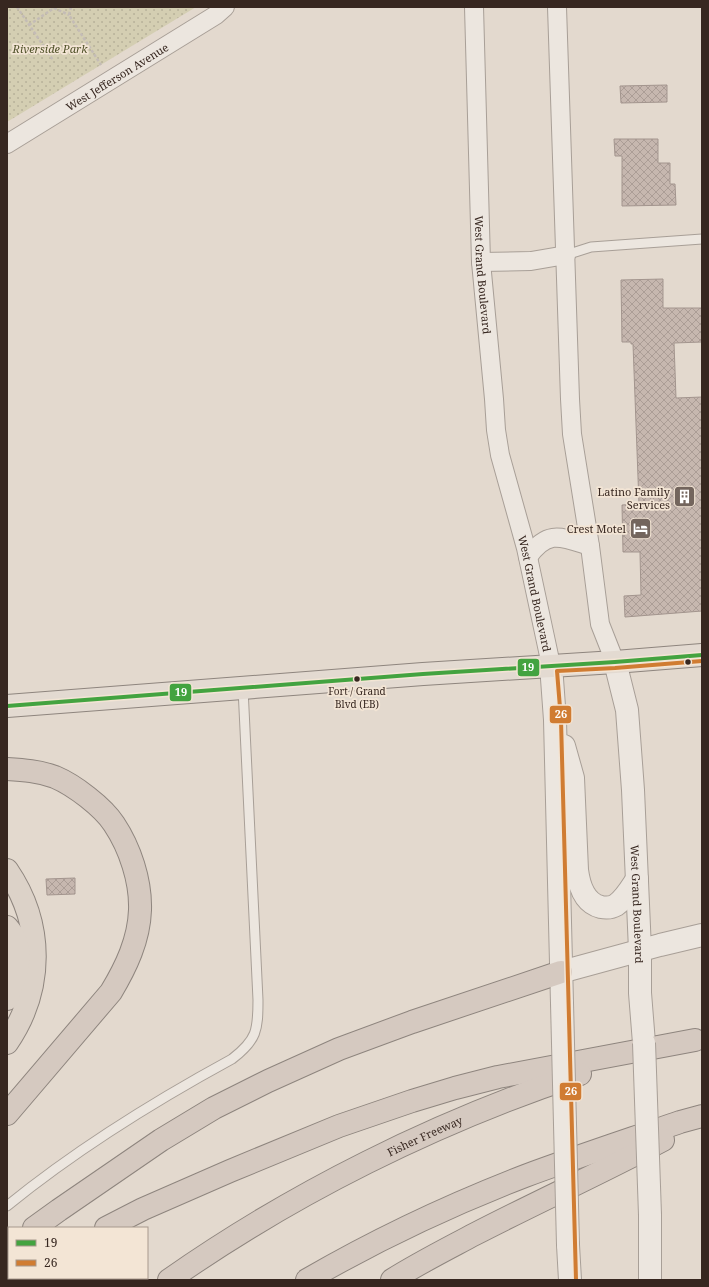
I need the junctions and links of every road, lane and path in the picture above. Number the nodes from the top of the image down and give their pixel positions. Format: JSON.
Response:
{"nodes":[{"id":1,"x":17,"y":7,"type":"edge"},
{"id":2,"x":71,"y":7,"type":"edge"},
{"id":3,"x":225,"y":7,"type":"edge"},
{"id":4,"x":474,"y":7,"type":"edge"},
{"id":5,"x":557,"y":7,"type":"edge"},
{"id":6,"x":54,"y":8,"type":"edge"},
{"id":7,"x":69,"y":15,"type":"junction"},
{"id":8,"x":29,"y":25,"type":"junction"},
{"id":9,"x":53,"y":60,"type":"dead end"},
{"id":10,"x":111,"y":80,"type":"junction"},
{"id":11,"x":7,"y":144,"type":"edge"},
{"id":12,"x":702,"y":239,"type":"edge"},
{"id":13,"x":566,"y":255,"type":"junction"},
{"id":14,"x":481,"y":262,"type":"junction"},
{"id":15,"x":590,"y":546,"type":"junction"},
{"id":16,"x":528,"y":557,"type":"junction"},
{"id":17,"x":702,"y":655,"type":"edge"},
{"id":18,"x":615,"y":662,"type":"junction"},
{"id":19,"x":551,"y":666,"type":"junction"},
{"id":20,"x":243,"y":688,"type":"junction"},
{"id":21,"x":7,"y":706,"type":"edge"},
{"id":22,"x":555,"y":720,"type":"junction"},
{"id":23,"x":7,"y":769,"type":"edge"},
{"id":24,"x":8,"y":877,"type":"edge"},
{"id":25,"x":637,"y":879,"type":"junction"},
{"id":26,"x":7,"y":927,"type":"edge"},
{"id":27,"x":702,"y":935,"type":"edge"},
{"id":28,"x":640,"y":950,"type":"junction"},
{"id":29,"x":7,"y":971,"type":"edge"},
{"id":30,"x":561,"y":972,"type":"junction"},
{"id":31,"x":7,"y":998,"type":"edge"},
{"id":32,"x":698,"y":1039,"type":"edge"},
{"id":33,"x":7,"y":1043,"type":"edge"},
{"id":34,"x":7,"y":1114,"type":"edge"},
{"id":35,"x":702,"y":1116,"type":"edge"},
{"id":36,"x":702,"y":1120,"type":"edge"},
{"id":37,"x":7,"y":1206,"type":"edge"},
{"id":38,"x":35,"y":1227,"type":"edge"},
{"id":39,"x":108,"y":1227,"type":"edge"},
{"id":40,"x":168,"y":1280,"type":"edge"},
{"id":41,"x":306,"y":1280,"type":"edge"},
{"id":42,"x":392,"y":1280,"type":"edge"},
{"id":43,"x":570,"y":1280,"type":"edge"},
{"id":44,"x":650,"y":1280,"type":"edge"}],
"edges":[{"from":1,"to":8,"type":"path"},
{"from":2,"to":7,"type":"path"},
{"from":3,"to":10,"type":"street","name":"West Jefferson Avenue"},
{"from":4,"to":14,"type":"street","name":"West Grand Boulevard"},
{"from":5,"to":13,"type":"street","name":"West Grand Boulevard"},
{"from":6,"to":7,"type":"path"},
{"from":6,"to":8,"type":"path"},
{"from":7,"to":10,"type":"path"},
{"from":8,"to":9,"type":"path"},
{"from":10,"to":11,"type":"street","name":"West Jefferson Avenue"},
{"from":12,"to":13,"type":"lane"},
{"from":13,"to":14,"type":"street"},
{"from":13,"to":15,"type":"street","name":"West Grand Boulevard"},
{"from":14,"to":16,"type":"street","name":"West Grand Boulevard"},
{"from":15,"to":16,"type":"street"},
{"from":15,"to":18,"type":"street","name":"West Grand Boulevard"},
{"from":16,"to":19,"type":"street","name":"West Grand Boulevard"},
{"from":17,"to":18,"type":"main road"},
{"from":18,"to":19,"type":"main road"},
{"from":18,"to":25,"type":"street","name":"West Grand Boulevard"},
{"from":19,"to":20,"type":"main road"},
{"from":19,"to":22,"type":"street","name":"West Grand Boulevard"},
{"from":20,"to":21,"type":"main road"},
{"from":20,"to":37,"type":"lane"},
{"from":22,"to":25,"type":"street"},
{"from":22,"to":30,"type":"street","name":"West Grand Boulevard"},
{"from":23,"to":34,"type":"highway"},
{"from":24,"to":33,"type":"highway"},
{"from":25,"to":28,"type":"street","name":"West Grand Boulevard"},
{"from":26,"to":31,"type":"highway"},
{"from":27,"to":28,"type":"street"},
{"from":28,"to":30,"type":"street"},
{"from":28,"to":44,"type":"street","name":"West Grand Boulevard","bridge":true},
{"from":29,"to":31,"type":"lane"},
{"from":30,"to":38,"type":"highway"},
{"from":30,"to":43,"type":"street","name":"West Grand Boulevard","bridge":true},
{"from":32,"to":39,"type":"highway"},
{"from":32,"to":40,"type":"highway","name":"Fisher Freeway"},
{"from":35,"to":41,"type":"highway"},
{"from":36,"to":42,"type":"highway"}]}
